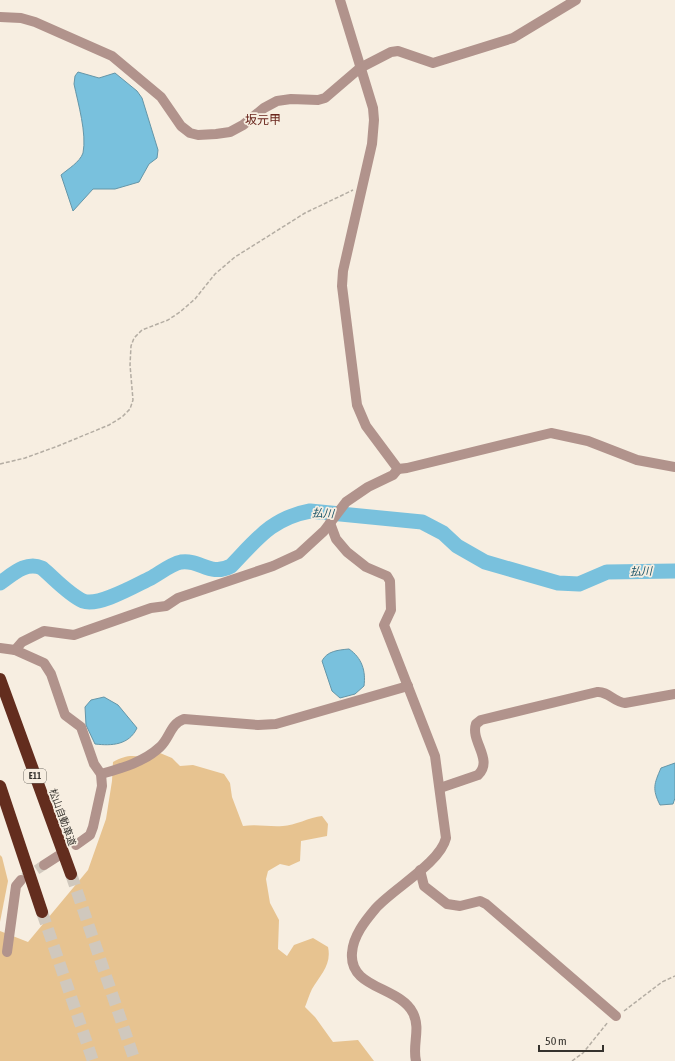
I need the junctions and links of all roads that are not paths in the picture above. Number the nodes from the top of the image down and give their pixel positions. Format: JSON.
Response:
{"nodes":[{"id":1,"x":340,"y":0,"type":"edge"},
{"id":2,"x":576,"y":0,"type":"edge"},
{"id":3,"x":0,"y":17,"type":"edge"},
{"id":4,"x":360,"y":68,"type":"junction"},
{"id":5,"x":675,"y":466,"type":"edge"},
{"id":6,"x":398,"y":469,"type":"junction"},
{"id":7,"x":330,"y":522,"type":"junction"},
{"id":8,"x":1,"y":649,"type":"edge"},
{"id":9,"x":15,"y":650,"type":"junction"},
{"id":10,"x":0,"y":679,"type":"edge"},
{"id":11,"x":408,"y":686,"type":"junction"},
{"id":12,"x":675,"y":694,"type":"edge"},
{"id":13,"x":101,"y":774,"type":"junction"},
{"id":14,"x":0,"y":786,"type":"edge"},
{"id":15,"x":440,"y":788,"type":"junction"},
{"id":16,"x":76,"y":845,"type":"dead end"},
{"id":17,"x":58,"y":856,"type":"dead end"},
{"id":18,"x":44,"y":865,"type":"tunnel mouth"},
{"id":19,"x":420,"y":870,"type":"junction"},
{"id":20,"x":71,"y":874,"type":"tunnel mouth"},
{"id":21,"x":21,"y":880,"type":"tunnel mouth"},
{"id":22,"x":42,"y":912,"type":"tunnel mouth"},
{"id":23,"x":7,"y":952,"type":"dead end"},
{"id":24,"x":616,"y":1016,"type":"dead end"},
{"id":25,"x":416,"y":1061,"type":"edge"}],
"edges":[{"from":1,"to":4,"type":"street"},
{"from":2,"to":4,"type":"street"},
{"from":3,"to":4,"type":"street"},
{"from":4,"to":6,"type":"street"},
{"from":5,"to":6,"type":"street"},
{"from":6,"to":7,"type":"street"},
{"from":7,"to":9,"type":"street"},
{"from":7,"to":11,"type":"street"},
{"from":8,"to":9,"type":"street"},
{"from":9,"to":13,"type":"street"},
{"from":10,"to":20,"type":"highway","name":"松山自動車道","number":"E11"},
{"from":11,"to":13,"type":"street"},
{"from":11,"to":15,"type":"street"},
{"from":12,"to":15,"type":"street"},
{"from":13,"to":16,"type":"street"},
{"from":14,"to":22,"type":"highway"},
{"from":15,"to":19,"type":"street"},
{"from":17,"to":18,"type":"street"},
{"from":19,"to":24,"type":"street"},
{"from":19,"to":25,"type":"street"},
{"from":21,"to":23,"type":"street"}]}
